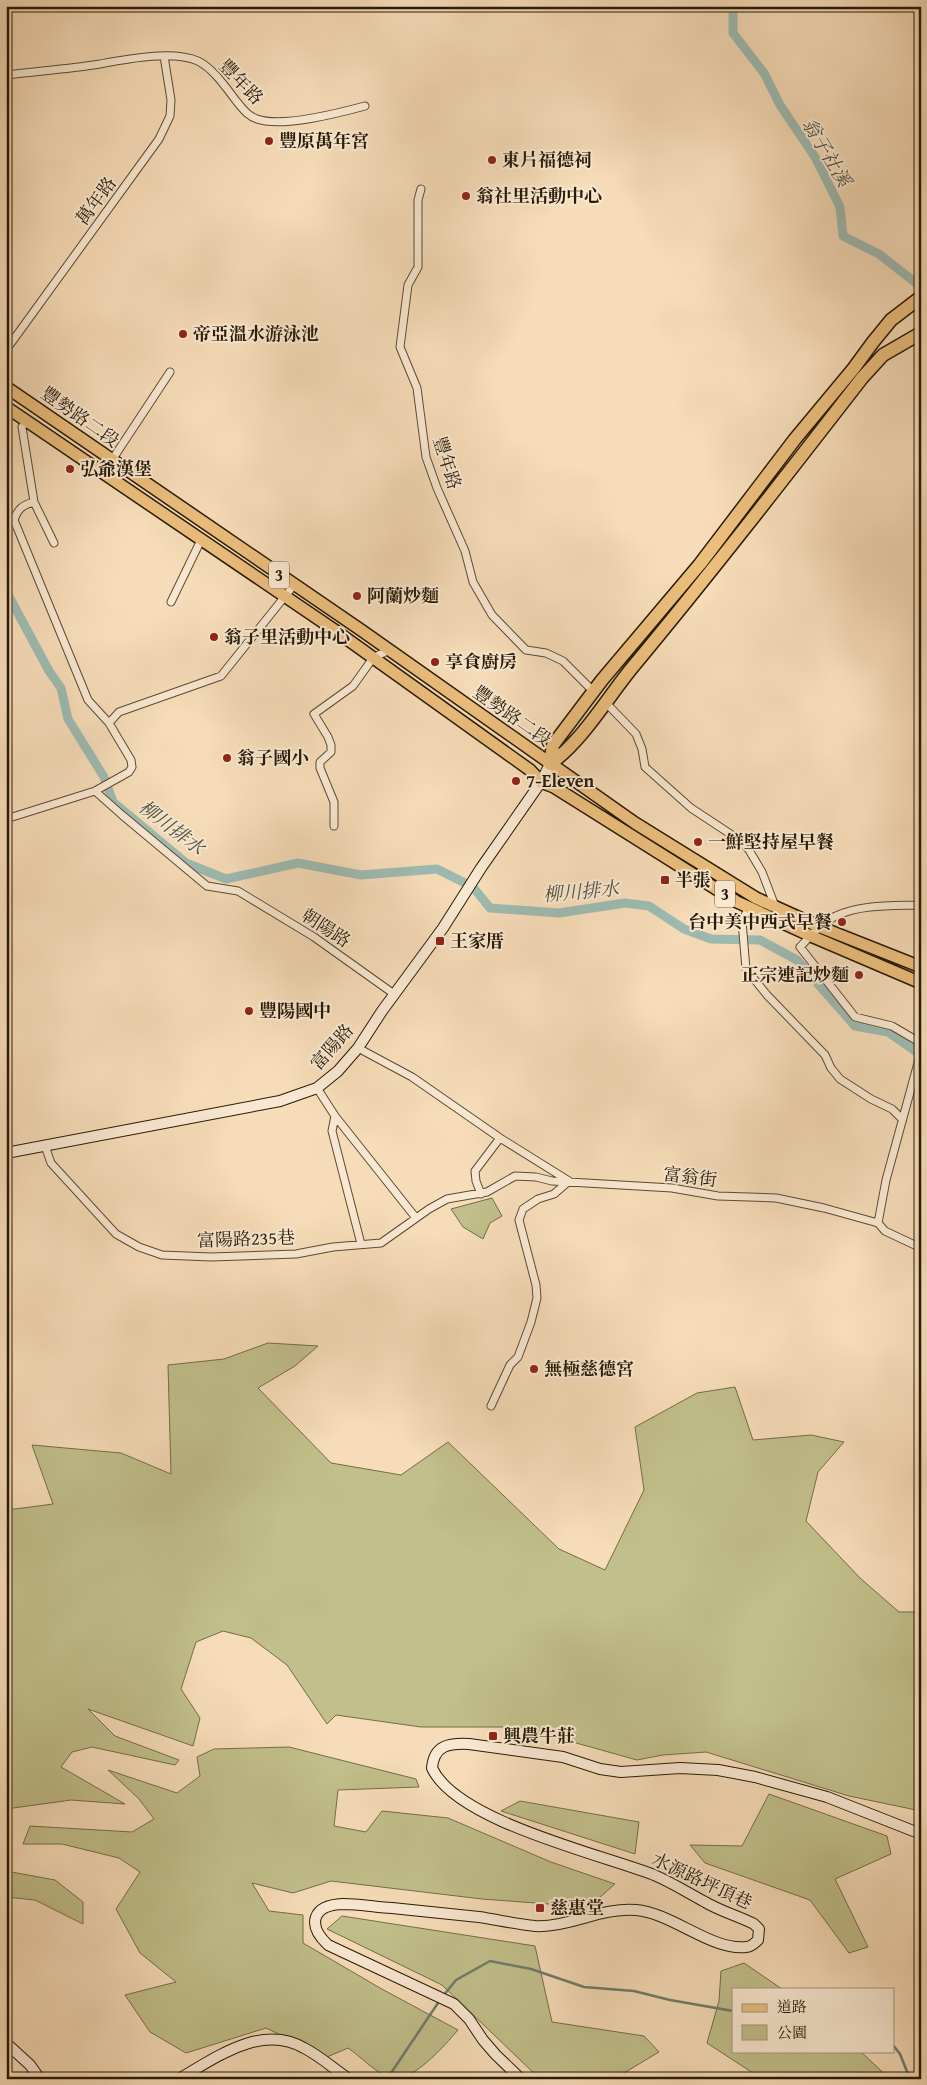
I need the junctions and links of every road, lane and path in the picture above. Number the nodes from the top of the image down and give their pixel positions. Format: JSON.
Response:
{"nodes":[{"id":1,"x":164,"y":56,"type":"junction"},
{"id":2,"x":6,"y":75,"type":"edge"},
{"id":3,"x":365,"y":106,"type":"dead end"},
{"id":4,"x":421,"y":189,"type":"dead end"},
{"id":5,"x":921,"y":297,"type":"edge"},
{"id":6,"x":921,"y":333,"type":"edge"},
{"id":7,"x":6,"y":350,"type":"edge"},
{"id":8,"x":170,"y":372,"type":"dead end"},
{"id":9,"x":6,"y":387,"type":"edge"},
{"id":10,"x":6,"y":407,"type":"edge"},
{"id":11,"x":27,"y":421,"type":"junction"},
{"id":12,"x":112,"y":460,"type":"junction"},
{"id":13,"x":34,"y":502,"type":"junction"},
{"id":14,"x":201,"y":540,"type":"junction"},
{"id":15,"x":54,"y":543,"type":"dead end"},
{"id":16,"x":294,"y":584,"type":"junction"},
{"id":17,"x":285,"y":596,"type":"junction"},
{"id":18,"x":171,"y":602,"type":"dead end"},
{"id":19,"x":389,"y":650,"type":"junction"},
{"id":20,"x":373,"y":658,"type":"junction"},
{"id":21,"x":591,"y":689,"type":"dead end"},
{"id":22,"x":609,"y":706,"type":"dead end"},
{"id":23,"x":109,"y":723,"type":"junction"},
{"id":24,"x":550,"y":764,"type":"junction"},
{"id":25,"x":541,"y":782,"type":"junction"},
{"id":26,"x":96,"y":790,"type":"junction"},
{"id":27,"x":6,"y":819,"type":"edge"},
{"id":28,"x":334,"y":826,"type":"dead end"},
{"id":29,"x":756,"y":898,"type":"junction"},
{"id":30,"x":921,"y":905,"type":"edge"},
{"id":31,"x":775,"y":906,"type":"junction"},
{"id":32,"x":749,"y":908,"type":"junction"},
{"id":33,"x":820,"y":927,"type":"junction"},
{"id":34,"x":811,"y":936,"type":"junction"},
{"id":35,"x":921,"y":967,"type":"edge"},
{"id":36,"x":921,"y":983,"type":"edge"},
{"id":37,"x":394,"y":994,"type":"junction"},
{"id":38,"x":921,"y":1043,"type":"edge"},
{"id":39,"x":358,"y":1048,"type":"junction"},
{"id":40,"x":921,"y":1052,"type":"edge"},
{"id":41,"x":317,"y":1088,"type":"junction"},
{"id":42,"x":335,"y":1116,"type":"junction"},
{"id":43,"x":902,"y":1119,"type":"junction"},
{"id":44,"x":500,"y":1138,"type":"junction"},
{"id":45,"x":45,"y":1146,"type":"junction"},
{"id":46,"x":6,"y":1153,"type":"edge"},
{"id":47,"x":569,"y":1181,"type":"junction"},
{"id":48,"x":481,"y":1194,"type":"junction"},
{"id":49,"x":416,"y":1218,"type":"junction"},
{"id":50,"x":878,"y":1223,"type":"junction"},
{"id":51,"x":361,"y":1244,"type":"junction"},
{"id":52,"x":921,"y":1248,"type":"edge"},
{"id":53,"x":491,"y":1406,"type":"dead end"},
{"id":54,"x":921,"y":1834,"type":"edge"},
{"id":55,"x":6,"y":2043,"type":"edge"},
{"id":56,"x":40,"y":2079,"type":"edge"},
{"id":57,"x":179,"y":2079,"type":"edge"},
{"id":58,"x":349,"y":2079,"type":"edge"},
{"id":59,"x":522,"y":2079,"type":"edge"}],
"edges":[{"from":1,"to":2,"type":"street","name":"豐年路"},
{"from":1,"to":3,"type":"street","name":"豐年路"},
{"from":1,"to":7,"type":"street","name":"萬年路"},
{"from":4,"to":21,"type":"street","name":"豐年路"},
{"from":5,"to":24,"type":"highway"},
{"from":6,"to":24,"type":"highway"},
{"from":8,"to":12,"type":"street"},
{"from":9,"to":12,"type":"main road","name":"豐勢路二段","number":"3"},
{"from":10,"to":11,"type":"main road","name":"豐勢路二段","number":"3"},
{"from":11,"to":13,"type":"street"},
{"from":11,"to":14,"type":"main road","name":"豐勢路二段","number":"3"},
{"from":12,"to":16,"type":"main road","name":"豐勢路二段","number":"3"},
{"from":13,"to":15,"type":"street"},
{"from":13,"to":23,"type":"street"},
{"from":14,"to":17,"type":"main road","name":"豐勢路二段","number":"3"},
{"from":14,"to":18,"type":"street"},
{"from":16,"to":17,"type":"street"},
{"from":16,"to":19,"type":"main road","name":"豐勢路二段","number":"3"},
{"from":17,"to":20,"type":"main road","name":"豐勢路二段","number":"3"},
{"from":17,"to":23,"type":"street"},
{"from":19,"to":20,"type":"street"},
{"from":19,"to":24,"type":"main road","name":"豐勢路二段","number":"3"},
{"from":20,"to":25,"type":"main road","name":"豐勢路二段","number":"3"},
{"from":20,"to":28,"type":"street"},
{"from":22,"to":31,"type":"street"},
{"from":23,"to":26,"type":"street"},
{"from":24,"to":25,"type":"street","name":"富陽路"},
{"from":24,"to":29,"type":"main road","name":"豐勢路二段","number":"3"},
{"from":25,"to":32,"type":"main road","name":"豐勢路二段","number":"3"},
{"from":25,"to":37,"type":"street","name":"富陽路"},
{"from":26,"to":27,"type":"street"},
{"from":26,"to":37,"type":"street","name":"朝陽路"},
{"from":29,"to":31,"type":"main road","name":"豐勢路二段","number":"3"},
{"from":29,"to":32,"type":"street"},
{"from":30,"to":33,"type":"street"},
{"from":31,"to":33,"type":"main road","name":"豐勢路二段","number":"3"},
{"from":32,"to":34,"type":"main road","name":"豐勢路二段","number":"3"},
{"from":32,"to":43,"type":"street"},
{"from":33,"to":34,"type":"street"},
{"from":33,"to":35,"type":"main road","name":"豐勢路二段","number":"3"},
{"from":34,"to":36,"type":"main road","name":"豐勢路二段","number":"3"},
{"from":34,"to":38,"type":"street"},
{"from":37,"to":39,"type":"street","name":"富陽路"},
{"from":39,"to":41,"type":"street","name":"富陽路"},
{"from":39,"to":44,"type":"street","name":"富翁街"},
{"from":40,"to":43,"type":"street"},
{"from":41,"to":42,"type":"street"},
{"from":41,"to":45,"type":"street","name":"富陽路"},
{"from":42,"to":49,"type":"street"},
{"from":42,"to":51,"type":"street"},
{"from":43,"to":50,"type":"street"},
{"from":44,"to":47,"type":"street","name":"富翁街"},
{"from":44,"to":48,"type":"street"},
{"from":45,"to":46,"type":"street","name":"富陽路"},
{"from":45,"to":51,"type":"street","name":"富陽路235巷"},
{"from":47,"to":48,"type":"street","name":"富陽路235巷"},
{"from":47,"to":50,"type":"street","name":"富翁街"},
{"from":47,"to":53,"type":"street"},
{"from":48,"to":49,"type":"street","name":"富陽路235巷"},
{"from":49,"to":51,"type":"street","name":"富陽路235巷"},
{"from":50,"to":52,"type":"street","name":"富翁街"},
{"from":54,"to":59,"type":"street","name":"水源路坪頂巷"},
{"from":55,"to":56,"type":"street"},
{"from":57,"to":58,"type":"street"}]}
